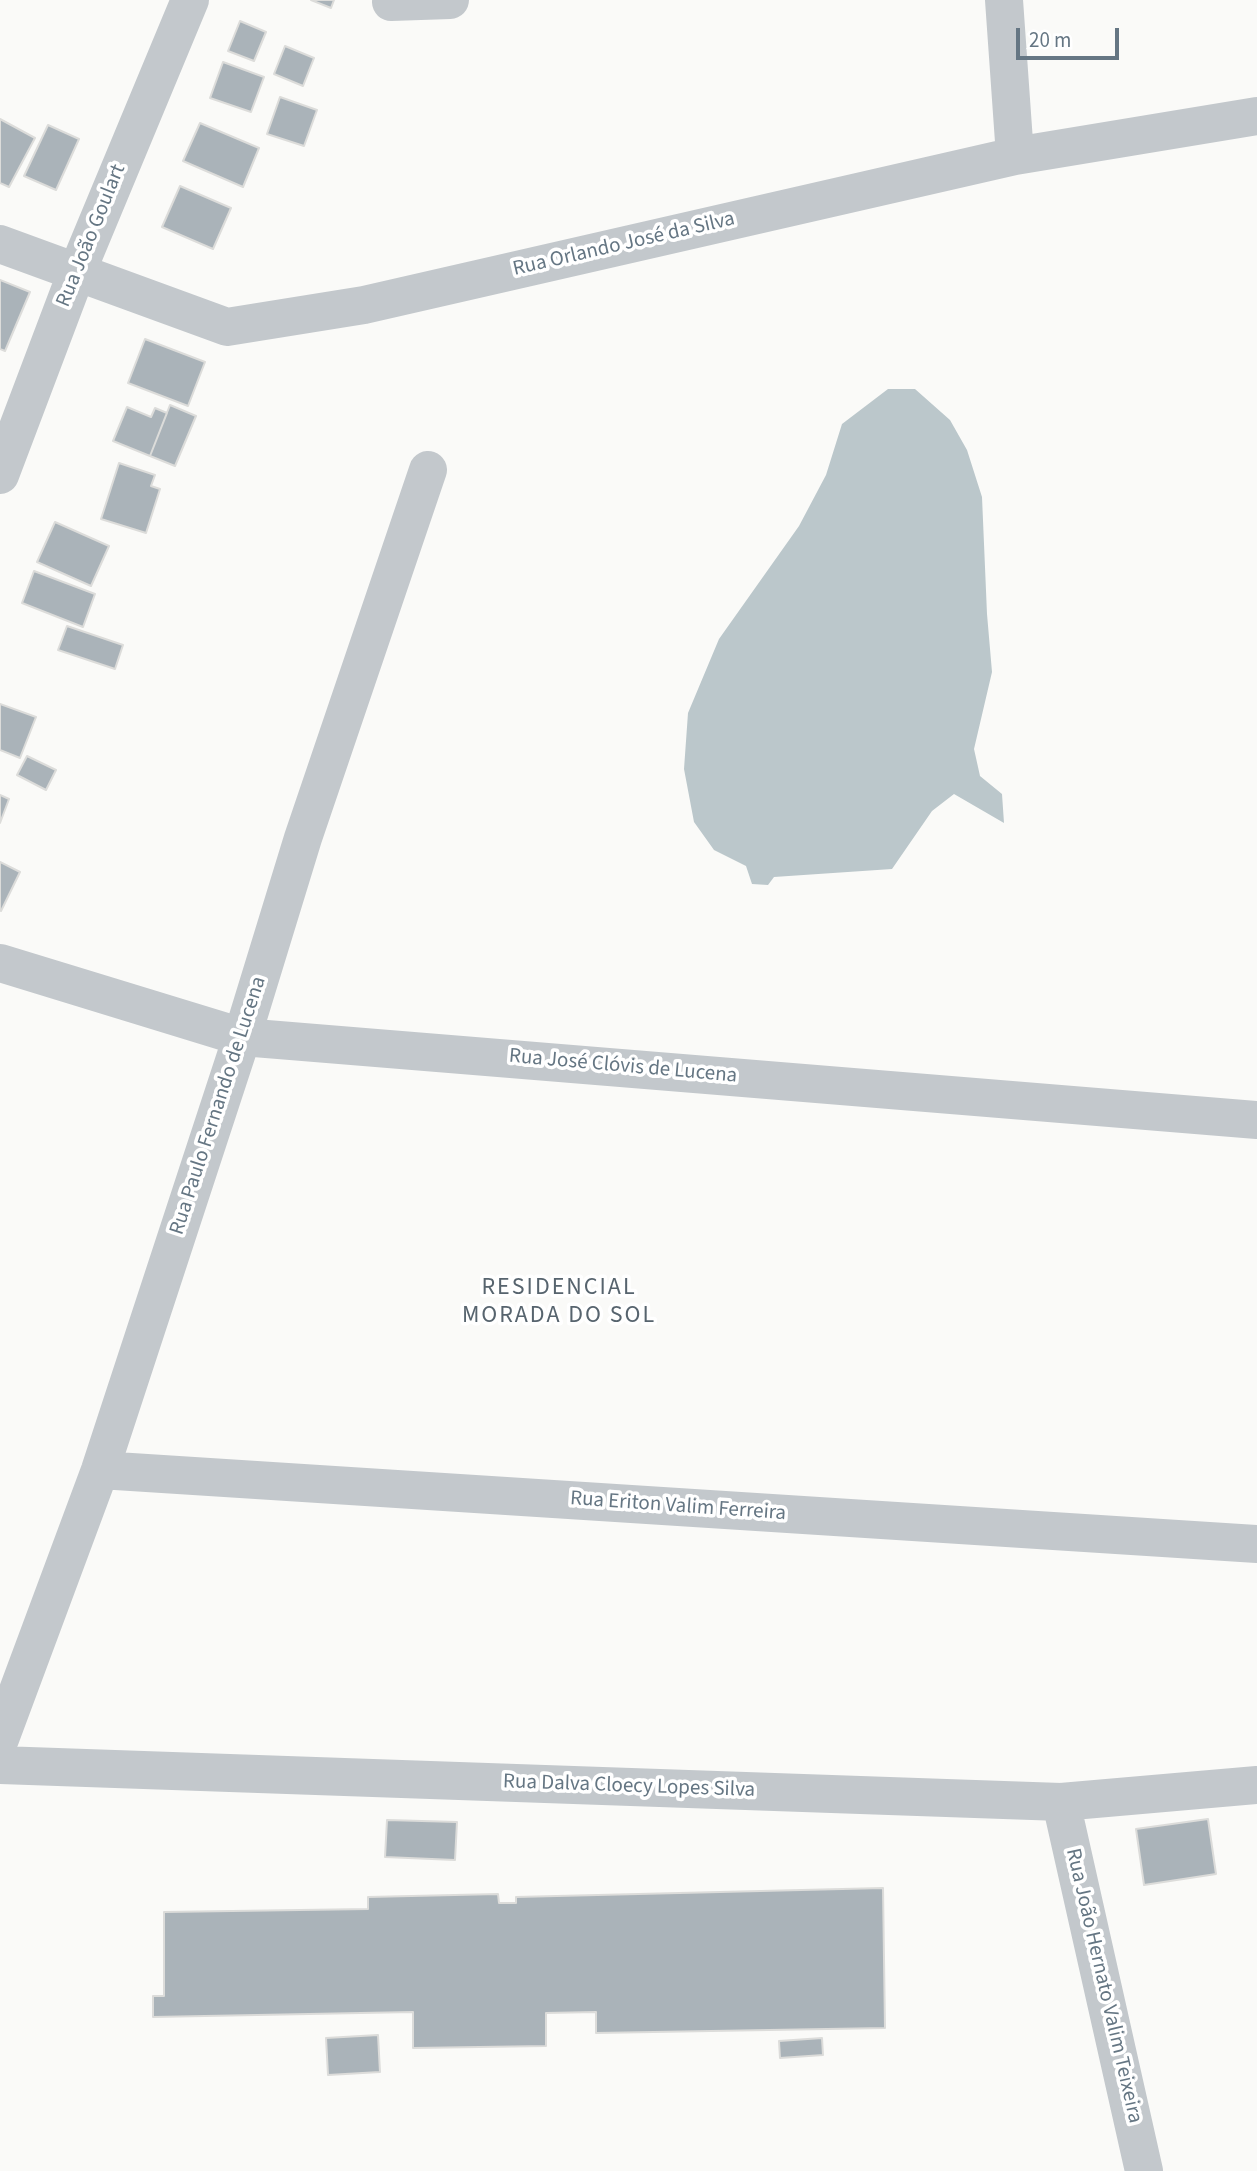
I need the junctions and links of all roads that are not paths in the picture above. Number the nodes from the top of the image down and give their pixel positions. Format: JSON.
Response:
{"nodes":[{"id":1,"x":190,"y":0,"type":"edge"},
{"id":2,"x":450,"y":0,"type":"edge"},
{"id":3,"x":1004,"y":0,"type":"edge"},
{"id":4,"x":391,"y":2,"type":"dead end"},
{"id":5,"x":1257,"y":116,"type":"edge"},
{"id":6,"x":1015,"y":156,"type":"junction"},
{"id":7,"x":0,"y":244,"type":"edge"},
{"id":8,"x":76,"y":274,"type":"junction"},
{"id":9,"x":428,"y":471,"type":"dead end"},
{"id":10,"x":0,"y":475,"type":"edge"},
{"id":11,"x":0,"y":963,"type":"edge"},
{"id":12,"x":242,"y":1037,"type":"junction"},
{"id":13,"x":1257,"y":1119,"type":"edge"},
{"id":14,"x":100,"y":1470,"type":"junction"},
{"id":15,"x":1257,"y":1544,"type":"edge"},
{"id":16,"x":0,"y":1739,"type":"edge"},
{"id":17,"x":0,"y":1765,"type":"edge"},
{"id":18,"x":1257,"y":1786,"type":"edge"},
{"id":19,"x":1061,"y":1802,"type":"junction"},
{"id":20,"x":1144,"y":2171,"type":"edge"}],
"edges":[{"from":1,"to":8,"type":"street","name":"Rua João Goulart"},
{"from":2,"to":4,"type":"street"},
{"from":3,"to":6,"type":"street"},
{"from":5,"to":6,"type":"street","name":"Rua Orlando José da Silva"},
{"from":6,"to":8,"type":"street","name":"Rua Orlando José da Silva"},
{"from":7,"to":8,"type":"street","name":"Rua Orlando José da Silva"},
{"from":8,"to":10,"type":"street","name":"Rua João Goulart"},
{"from":9,"to":12,"type":"street","name":"Rua Paulo Fernando de Lucena"},
{"from":11,"to":12,"type":"street","name":"Rua José Clóvis de Lucena"},
{"from":12,"to":13,"type":"street","name":"Rua José Clóvis de Lucena"},
{"from":12,"to":14,"type":"street","name":"Rua Paulo Fernando de Lucena"},
{"from":14,"to":15,"type":"street","name":"Rua Eriton Valim Ferreira"},
{"from":14,"to":16,"type":"street","name":"Rua Paulo Fernando de Lucena"},
{"from":17,"to":19,"type":"street","name":"Rua Dalva Cloecy Lopes Silva"},
{"from":18,"to":19,"type":"street","name":"Rua Dalva Cloecy Lopes Silva"},
{"from":19,"to":20,"type":"street","name":"Rua João Hernato Valim Teixeira"}]}
